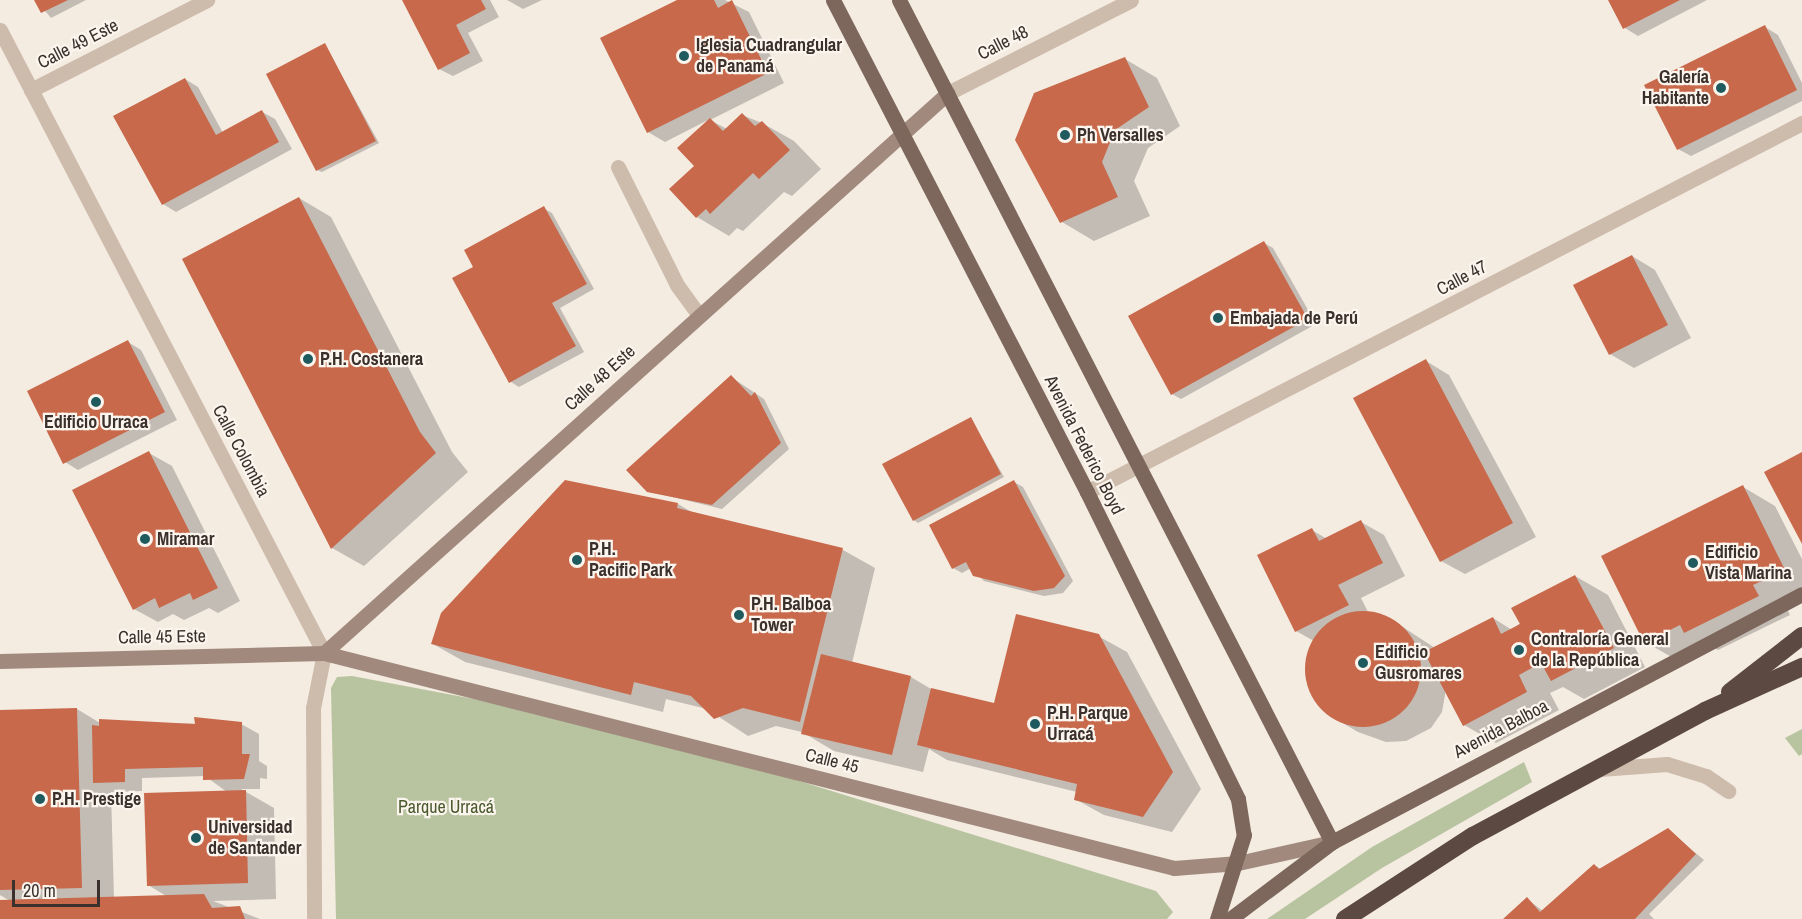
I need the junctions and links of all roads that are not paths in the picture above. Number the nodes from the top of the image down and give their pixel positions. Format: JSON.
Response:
{"nodes":[{"id":1,"x":207,"y":0,"type":"edge"},
{"id":2,"x":833,"y":0,"type":"edge"},
{"id":3,"x":898,"y":0,"type":"edge"},
{"id":4,"x":1131,"y":0,"type":"edge"},
{"id":5,"x":0,"y":30,"type":"edge"},
{"id":6,"x":31,"y":90,"type":"junction"},
{"id":7,"x":948,"y":93,"type":"junction"},
{"id":8,"x":1802,"y":123,"type":"edge"},
{"id":9,"x":902,"y":133,"type":"junction"},
{"id":10,"x":618,"y":167,"type":"dead end"},
{"id":11,"x":699,"y":315,"type":"junction"},
{"id":12,"x":1140,"y":468,"type":"junction"},
{"id":13,"x":1087,"y":492,"type":"junction"},
{"id":14,"x":1802,"y":594,"type":"edge"},
{"id":15,"x":1802,"y":636,"type":"edge"},
{"id":16,"x":324,"y":653,"type":"junction"},
{"id":17,"x":0,"y":661,"type":"edge"},
{"id":18,"x":1802,"y":667,"type":"edge"},
{"id":19,"x":1705,"y":711,"type":"junction"},
{"id":20,"x":1597,"y":769,"type":"junction"},
{"id":21,"x":1728,"y":791,"type":"dead end"},
{"id":22,"x":1332,"y":842,"type":"junction"},
{"id":23,"x":1238,"y":863,"type":"junction"},
{"id":24,"x":314,"y":919,"type":"edge"},
{"id":25,"x":1217,"y":919,"type":"edge"},
{"id":26,"x":1230,"y":919,"type":"edge"},
{"id":27,"x":1345,"y":919,"type":"edge"}],
"edges":[{"from":1,"to":6,"type":"street","name":"Calle 49 Este"},
{"from":2,"to":9,"type":"main road","name":"Avenida Federico Boyd"},
{"from":3,"to":7,"type":"main road"},
{"from":4,"to":7,"type":"street","name":"Calle 48"},
{"from":5,"to":6,"type":"street","name":"Calle Colombia"},
{"from":6,"to":16,"type":"street","name":"Calle Colombia"},
{"from":7,"to":9,"type":"main road","name":"Calle 48"},
{"from":7,"to":12,"type":"main road"},
{"from":8,"to":12,"type":"street","name":"Calle 47"},
{"from":9,"to":11,"type":"main road","name":"Calle 48 Este"},
{"from":9,"to":13,"type":"main road","name":"Avenida Federico Boyd"},
{"from":10,"to":11,"type":"street"},
{"from":11,"to":16,"type":"main road","name":"Calle 48 Este"},
{"from":12,"to":13,"type":"street","name":"Calle 47"},
{"from":12,"to":22,"type":"main road"},
{"from":13,"to":23,"type":"main road","name":"Avenida Federico Boyd"},
{"from":14,"to":22,"type":"main road","name":"Avenida Balboa"},
{"from":15,"to":19,"type":"highway"},
{"from":16,"to":17,"type":"main road","name":"Calle 45 Este"},
{"from":16,"to":23,"type":"main road","name":"Calle 45"},
{"from":16,"to":24,"type":"street"},
{"from":18,"to":19,"type":"highway"},
{"from":19,"to":20,"type":"highway"},
{"from":20,"to":21,"type":"street"},
{"from":20,"to":27,"type":"highway"},
{"from":22,"to":23,"type":"main road","name":"Calle 45"},
{"from":22,"to":26,"type":"main road","name":"Avenida Balboa"},
{"from":23,"to":25,"type":"main road","name":"Avenida Federico Boyd"}]}
